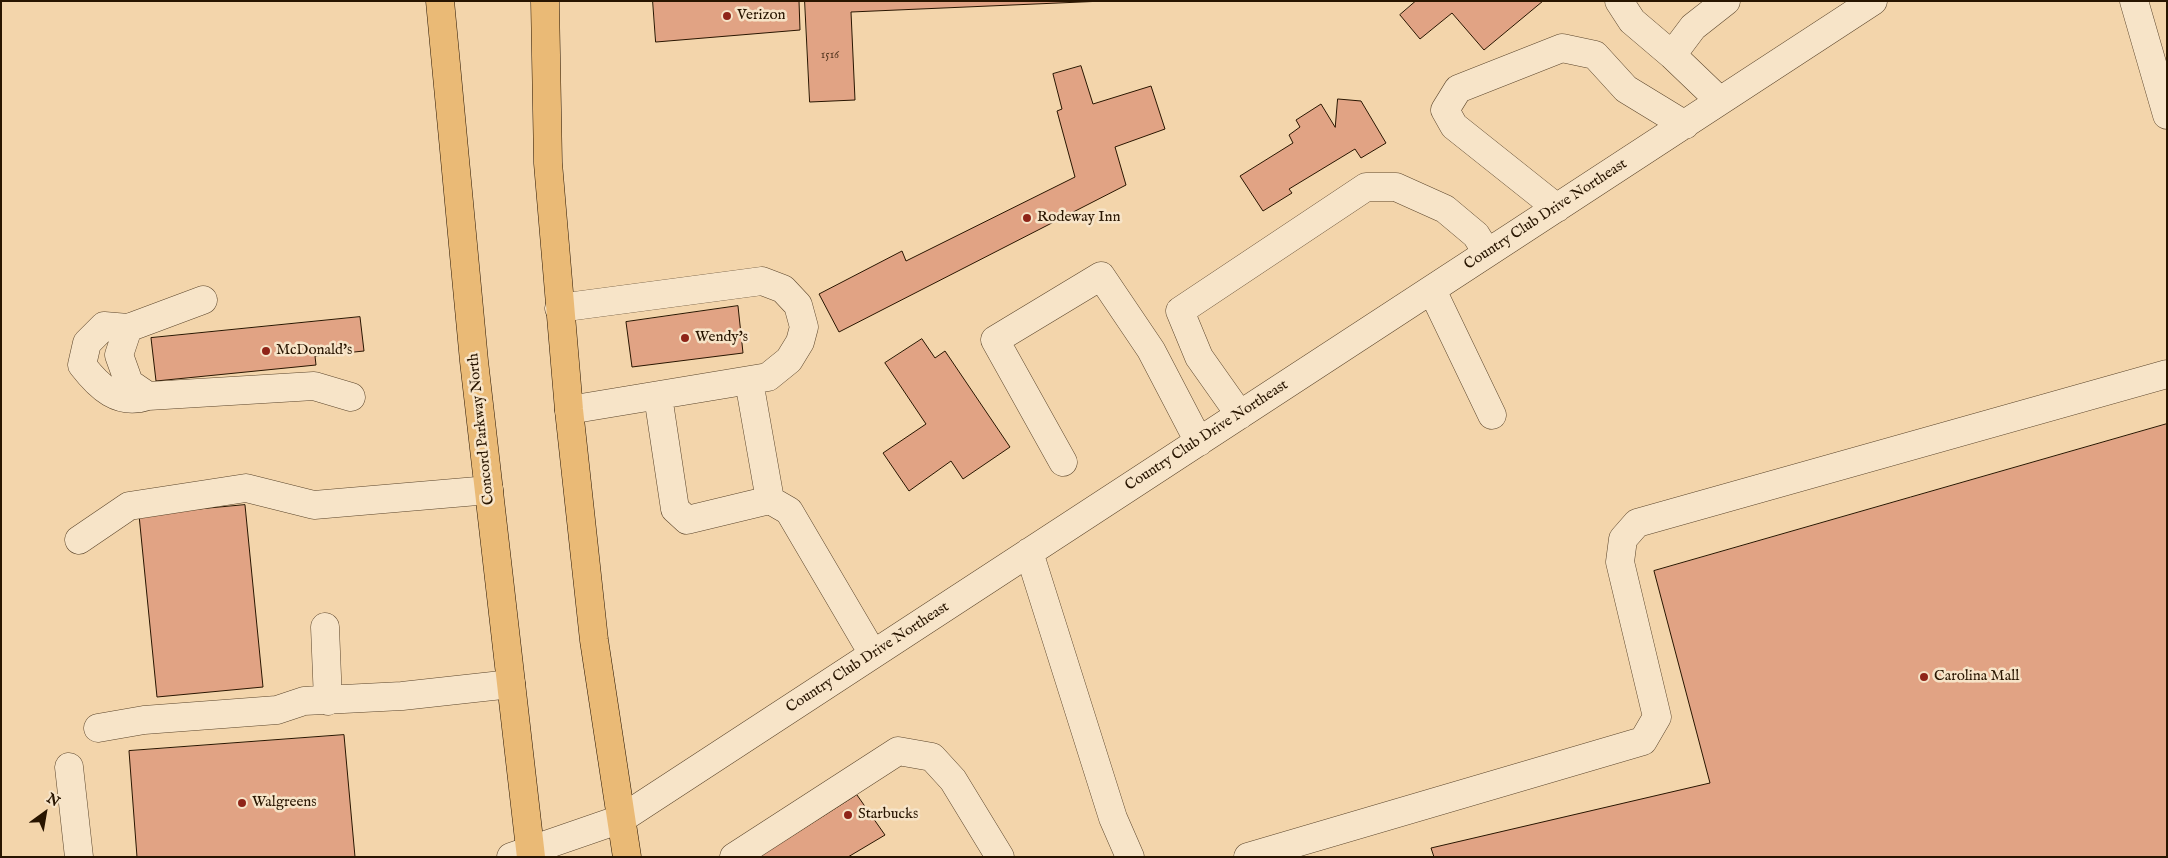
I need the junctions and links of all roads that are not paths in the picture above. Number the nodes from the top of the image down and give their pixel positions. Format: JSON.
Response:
{"nodes":[{"id":1,"x":440,"y":1,"type":"edge"},
{"id":2,"x":545,"y":1,"type":"edge"},
{"id":3,"x":1619,"y":1,"type":"edge"},
{"id":4,"x":1726,"y":1,"type":"edge"},
{"id":5,"x":1874,"y":1,"type":"edge"},
{"id":6,"x":2134,"y":1,"type":"edge"},
{"id":7,"x":1672,"y":55,"type":"junction"},
{"id":8,"x":1720,"y":101,"type":"junction"},
{"id":9,"x":2167,"y":115,"type":"edge"},
{"id":10,"x":1685,"y":125,"type":"junction"},
{"id":11,"x":1557,"y":208,"type":"junction"},
{"id":12,"x":1487,"y":253,"type":"junction"},
{"id":13,"x":1432,"y":290,"type":"junction"},
{"id":14,"x":203,"y":300,"type":"dead end"},
{"id":15,"x":560,"y":308,"type":"junction"},
{"id":16,"x":128,"y":328,"type":"junction"},
{"id":17,"x":2167,"y":374,"type":"edge"},
{"id":18,"x":749,"y":381,"type":"junction"},
{"id":19,"x":148,"y":396,"type":"junction"},
{"id":20,"x":658,"y":396,"type":"junction"},
{"id":21,"x":351,"y":397,"type":"dead end"},
{"id":22,"x":569,"y":410,"type":"junction"},
{"id":23,"x":1240,"y":416,"type":"junction"},
{"id":24,"x":1492,"y":416,"type":"dead end"},
{"id":25,"x":1199,"y":442,"type":"junction"},
{"id":26,"x":1063,"y":462,"type":"dead end"},
{"id":27,"x":489,"y":490,"type":"junction"},
{"id":28,"x":770,"y":500,"type":"junction"},
{"id":29,"x":79,"y":540,"type":"dead end"},
{"id":30,"x":1029,"y":552,"type":"junction"},
{"id":31,"x":325,"y":627,"type":"dead end"},
{"id":32,"x":873,"y":654,"type":"junction"},
{"id":33,"x":511,"y":684,"type":"junction"},
{"id":34,"x":328,"y":700,"type":"junction"},
{"id":35,"x":98,"y":728,"type":"dead end"},
{"id":36,"x":69,"y":767,"type":"dead end"},
{"id":37,"x":621,"y":818,"type":"junction"},
{"id":38,"x":524,"y":855,"type":"edge"},
{"id":39,"x":79,"y":857,"type":"edge"},
{"id":40,"x":627,"y":857,"type":"edge"},
{"id":41,"x":734,"y":857,"type":"edge"},
{"id":42,"x":1000,"y":857,"type":"edge"},
{"id":43,"x":1130,"y":857,"type":"edge"},
{"id":44,"x":1248,"y":857,"type":"edge"}],
"edges":[{"from":1,"to":27,"type":"highway","name":"Concord Parkway North"},
{"from":2,"to":15,"type":"highway"},
{"from":3,"to":7,"type":"street"},
{"from":4,"to":7,"type":"street"},
{"from":5,"to":8,"type":"street","name":"Country Club Drive Northeast"},
{"from":6,"to":9,"type":"street"},
{"from":7,"to":8,"type":"street"},
{"from":8,"to":10,"type":"street","name":"Country Club Drive Northeast"},
{"from":10,"to":11,"type":"street","name":"Country Club Drive Northeast"},
{"from":10,"to":11,"type":"street"},
{"from":11,"to":12,"type":"street","name":"Country Club Drive Northeast"},
{"from":12,"to":13,"type":"street","name":"Country Club Drive Northeast"},
{"from":12,"to":23,"type":"street"},
{"from":13,"to":23,"type":"street","name":"Country Club Drive Northeast"},
{"from":13,"to":24,"type":"street"},
{"from":14,"to":16,"type":"street"},
{"from":15,"to":18,"type":"street"},
{"from":15,"to":22,"type":"highway"},
{"from":16,"to":19,"type":"street"},
{"from":16,"to":19,"type":"street"},
{"from":17,"to":44,"type":"street"},
{"from":18,"to":20,"type":"street"},
{"from":18,"to":28,"type":"street"},
{"from":19,"to":21,"type":"street"},
{"from":20,"to":22,"type":"street"},
{"from":20,"to":28,"type":"street"},
{"from":22,"to":37,"type":"highway"},
{"from":23,"to":25,"type":"street","name":"Country Club Drive Northeast"},
{"from":25,"to":26,"type":"street"},
{"from":25,"to":30,"type":"street","name":"Country Club Drive Northeast"},
{"from":27,"to":29,"type":"street"},
{"from":27,"to":33,"type":"highway","name":"Concord Parkway North"},
{"from":28,"to":32,"type":"street"},
{"from":30,"to":32,"type":"street","name":"Country Club Drive Northeast"},
{"from":30,"to":43,"type":"street"},
{"from":31,"to":34,"type":"street"},
{"from":32,"to":37,"type":"street","name":"Country Club Drive Northeast"},
{"from":33,"to":34,"type":"street"},
{"from":33,"to":38,"type":"highway","name":"Concord Parkway North"},
{"from":34,"to":35,"type":"street"},
{"from":36,"to":39,"type":"street"},
{"from":37,"to":38,"type":"street","name":"Country Club Drive Northeast"},
{"from":37,"to":40,"type":"highway"},
{"from":41,"to":42,"type":"street"}]}
